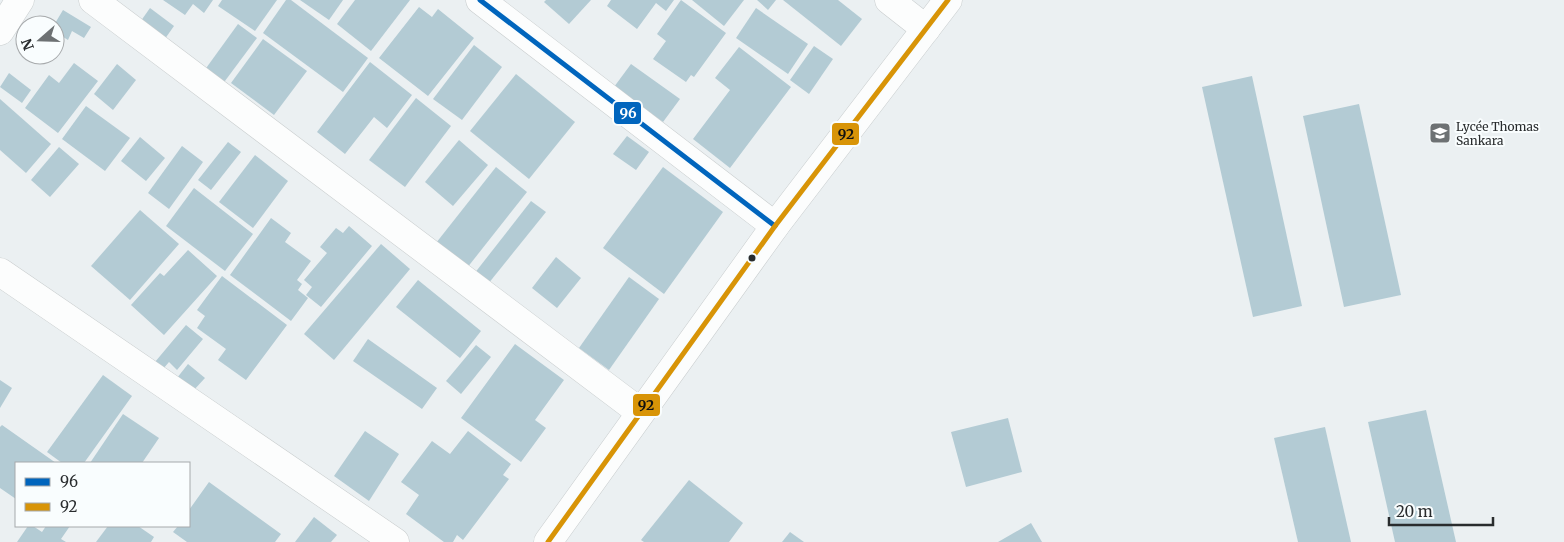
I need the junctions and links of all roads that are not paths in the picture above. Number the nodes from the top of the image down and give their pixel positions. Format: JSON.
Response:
{"nodes":[{"id":1,"x":20,"y":0,"type":"edge"},
{"id":2,"x":93,"y":0,"type":"edge"},
{"id":3,"x":480,"y":0,"type":"edge"},
{"id":4,"x":889,"y":0,"type":"edge"},
{"id":5,"x":948,"y":0,"type":"edge"},
{"id":6,"x":926,"y":29,"type":"junction"},
{"id":7,"x":0,"y":31,"type":"edge"},
{"id":8,"x":775,"y":226,"type":"junction"},
{"id":9,"x":0,"y":272,"type":"edge"},
{"id":10,"x":640,"y":412,"type":"junction"},
{"id":11,"x":395,"y":542,"type":"edge"},
{"id":12,"x":548,"y":542,"type":"edge"}],
"edges":[{"from":1,"to":7,"type":"main road"},
{"from":2,"to":10,"type":"main road"},
{"from":3,"to":8,"type":"main road"},
{"from":4,"to":6,"type":"main road"},
{"from":5,"to":6,"type":"main road"},
{"from":6,"to":8,"type":"main road"},
{"from":8,"to":10,"type":"main road"},
{"from":9,"to":11,"type":"main road"},
{"from":10,"to":12,"type":"main road"}]}
